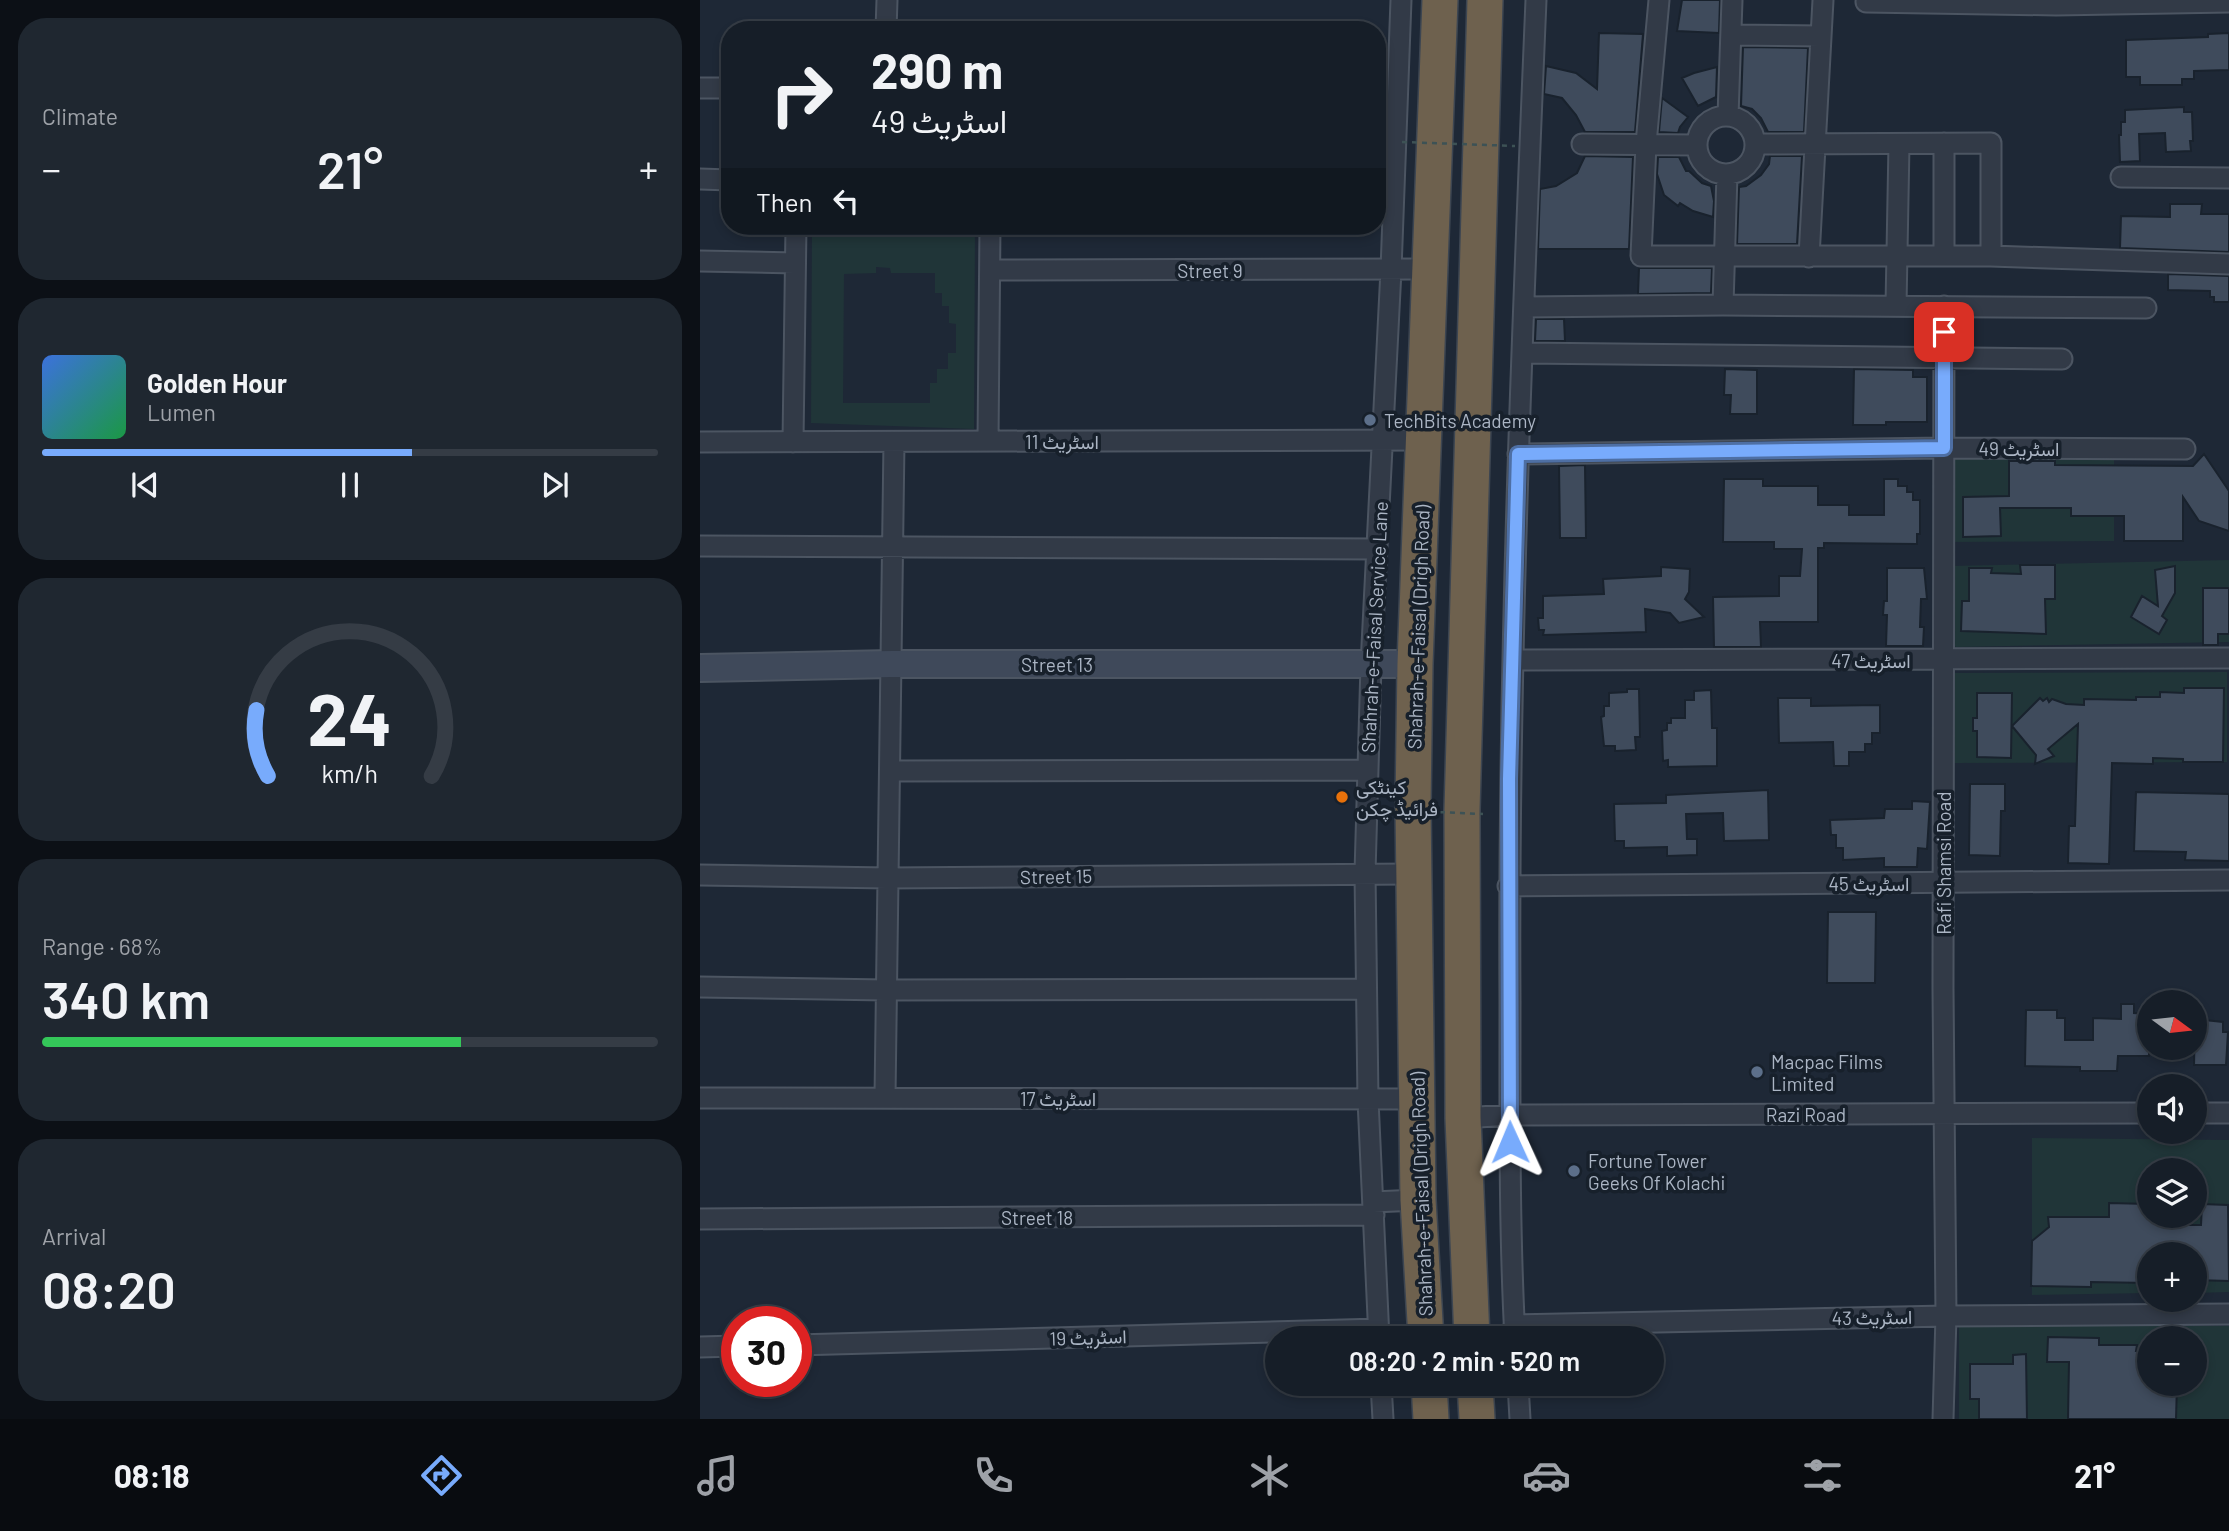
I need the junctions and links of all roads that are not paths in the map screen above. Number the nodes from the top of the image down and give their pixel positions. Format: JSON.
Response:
{"nodes":[{"id":1,"x":887,"y":0,"type":"edge"},
{"id":2,"x":1401,"y":0,"type":"edge"},
{"id":3,"x":1440,"y":0,"type":"edge"},
{"id":4,"x":1486,"y":0,"type":"edge"},
{"id":5,"x":1536,"y":0,"type":"edge"},
{"id":6,"x":1659,"y":0,"type":"edge"},
{"id":7,"x":1732,"y":0,"type":"edge"},
{"id":8,"x":1823,"y":0,"type":"edge"},
{"id":9,"x":1866,"y":2,"type":"dead end"},
{"id":10,"x":2229,"y":2,"type":"edge"},
{"id":11,"x":2056,"y":3,"type":"edge"},
{"id":12,"x":886,"y":21,"type":"edge"},
{"id":13,"x":1731,"y":34,"type":"junction"},
{"id":14,"x":1821,"y":36,"type":"junction"},
{"id":15,"x":700,"y":88,"type":"edge"},
{"id":16,"x":721,"y":88,"type":"edge"},
{"id":17,"x":1386,"y":96,"type":"edge"},
{"id":18,"x":1397,"y":96,"type":"junction"},
{"id":19,"x":1728,"y":116,"type":"junction"},
{"id":20,"x":1582,"y":144,"type":"dead end"},
{"id":21,"x":1756,"y":144,"type":"junction"},
{"id":22,"x":1899,"y":144,"type":"junction"},
{"id":23,"x":1944,"y":144,"type":"junction"},
{"id":24,"x":1646,"y":145,"type":"junction"},
{"id":25,"x":1696,"y":145,"type":"junction"},
{"id":26,"x":1814,"y":145,"type":"junction"},
{"id":27,"x":1727,"y":174,"type":"junction"},
{"id":28,"x":2121,"y":177,"type":"dead end"},
{"id":29,"x":2229,"y":178,"type":"edge"},
{"id":30,"x":700,"y":180,"type":"edge"},
{"id":31,"x":721,"y":180,"type":"edge"},
{"id":32,"x":796,"y":235,"type":"edge"},
{"id":33,"x":990,"y":235,"type":"edge"},
{"id":34,"x":1944,"y":256,"type":"junction"},
{"id":35,"x":1990,"y":256,"type":"junction"},
{"id":36,"x":1726,"y":257,"type":"junction"},
{"id":37,"x":1810,"y":257,"type":"junction"},
{"id":38,"x":1897,"y":257,"type":"junction"},
{"id":39,"x":700,"y":261,"type":"edge"},
{"id":40,"x":795,"y":263,"type":"junction"},
{"id":41,"x":2229,"y":264,"type":"edge"},
{"id":42,"x":1429,"y":269,"type":"junction"},
{"id":43,"x":990,"y":270,"type":"junction"},
{"id":44,"x":1391,"y":270,"type":"junction"},
{"id":45,"x":1723,"y":305,"type":"junction"},
{"id":46,"x":1896,"y":306,"type":"junction"},
{"id":47,"x":1944,"y":306,"type":"junction"},
{"id":48,"x":1524,"y":307,"type":"junction"},
{"id":49,"x":2146,"y":308,"type":"dead end"},
{"id":50,"x":1522,"y":353,"type":"junction"},
{"id":51,"x":1944,"y":358,"type":"junction"},
{"id":52,"x":2062,"y":359,"type":"dead end"},
{"id":53,"x":1383,"y":440,"type":"junction"},
{"id":54,"x":1424,"y":440,"type":"junction"},
{"id":55,"x":988,"y":441,"type":"junction"},
{"id":56,"x":700,"y":442,"type":"edge"},
{"id":57,"x":793,"y":442,"type":"junction"},
{"id":58,"x":894,"y":442,"type":"junction"},
{"id":59,"x":1944,"y":448,"type":"junction"},
{"id":60,"x":2185,"y":449,"type":"dead end"},
{"id":61,"x":1518,"y":454,"type":"junction"},
{"id":62,"x":700,"y":546,"type":"edge"},
{"id":63,"x":893,"y":549,"type":"junction"},
{"id":64,"x":1377,"y":549,"type":"junction"},
{"id":65,"x":2229,"y":658,"type":"edge"},
{"id":66,"x":1513,"y":660,"type":"junction"},
{"id":67,"x":1944,"y":660,"type":"junction"},
{"id":68,"x":891,"y":664,"type":"junction"},
{"id":69,"x":1415,"y":664,"type":"junction"},
{"id":70,"x":1371,"y":665,"type":"junction"},
{"id":71,"x":700,"y":668,"type":"edge"},
{"id":72,"x":1368,"y":770,"type":"junction"},
{"id":73,"x":890,"y":771,"type":"junction"},
{"id":74,"x":1365,"y":873,"type":"junction"},
{"id":75,"x":1412,"y":874,"type":"junction"},
{"id":76,"x":700,"y":875,"type":"edge"},
{"id":77,"x":888,"y":878,"type":"junction"},
{"id":78,"x":2229,"y":880,"type":"edge"},
{"id":79,"x":1945,"y":883,"type":"junction"},
{"id":80,"x":1508,"y":886,"type":"junction"},
{"id":81,"x":700,"y":987,"type":"edge"},
{"id":82,"x":1366,"y":989,"type":"junction"},
{"id":83,"x":886,"y":990,"type":"junction"},
{"id":84,"x":885,"y":1097,"type":"junction"},
{"id":85,"x":700,"y":1098,"type":"edge"},
{"id":86,"x":1416,"y":1099,"type":"junction"},
{"id":87,"x":1368,"y":1100,"type":"junction"},
{"id":88,"x":1945,"y":1113,"type":"junction"},
{"id":89,"x":2137,"y":1113,"type":"edge"},
{"id":90,"x":2207,"y":1113,"type":"edge"},
{"id":91,"x":2229,"y":1113,"type":"edge"},
{"id":92,"x":1510,"y":1115,"type":"junction"},
{"id":93,"x":1462,"y":1118,"type":"junction"},
{"id":94,"x":1418,"y":1200,"type":"junction"},
{"id":95,"x":1374,"y":1208,"type":"junction"},
{"id":96,"x":700,"y":1219,"type":"edge"},
{"id":97,"x":2229,"y":1314,"type":"edge"},
{"id":98,"x":1946,"y":1316,"type":"junction"},
{"id":99,"x":1379,"y":1326,"type":"edge"},
{"id":100,"x":1425,"y":1326,"type":"edge"},
{"id":101,"x":1471,"y":1326,"type":"edge"},
{"id":102,"x":1515,"y":1326,"type":"edge"},
{"id":103,"x":1664,"y":1326,"type":"edge"},
{"id":104,"x":1265,"y":1336,"type":"edge"},
{"id":105,"x":812,"y":1345,"type":"edge"},
{"id":106,"x":721,"y":1346,"type":"edge"},
{"id":107,"x":700,"y":1347,"type":"edge"},
{"id":108,"x":1382,"y":1396,"type":"edge"},
{"id":109,"x":1430,"y":1396,"type":"edge"},
{"id":110,"x":1476,"y":1396,"type":"edge"},
{"id":111,"x":1519,"y":1396,"type":"edge"},
{"id":112,"x":1383,"y":1419,"type":"edge"},
{"id":113,"x":1431,"y":1419,"type":"edge"},
{"id":114,"x":1477,"y":1419,"type":"edge"},
{"id":115,"x":1520,"y":1419,"type":"edge"},
{"id":116,"x":1943,"y":1419,"type":"edge"}],
"edges":[{"from":1,"to":12,"type":"street"},
{"from":2,"to":18,"type":"street","name":"Shahrah-e-Faisal Service Lane"},
{"from":3,"to":42,"type":"highway","name":"Shahrah-e-Faisal (Drigh Road)"},
{"from":4,"to":93,"type":"highway"},
{"from":5,"to":48,"type":"street"},
{"from":6,"to":24,"type":"street"},
{"from":7,"to":13,"type":"street"},
{"from":8,"to":14,"type":"street"},
{"from":9,"to":11,"type":"street"},
{"from":10,"to":11,"type":"street"},
{"from":13,"to":14,"type":"street"},
{"from":13,"to":19,"type":"street"},
{"from":14,"to":26,"type":"street"},
{"from":15,"to":16,"type":"street"},
{"from":17,"to":18,"type":"street"},
{"from":18,"to":44,"type":"street","name":"Shahrah-e-Faisal Service Lane"},
{"from":19,"to":21,"type":"street"},
{"from":19,"to":25,"type":"street"},
{"from":20,"to":24,"type":"street"},
{"from":21,"to":26,"type":"street"},
{"from":21,"to":27,"type":"street"},
{"from":22,"to":23,"type":"street"},
{"from":22,"to":26,"type":"street"},
{"from":22,"to":38,"type":"street"},
{"from":23,"to":34,"type":"street"},
{"from":23,"to":35,"type":"street"},
{"from":24,"to":25,"type":"street"},
{"from":24,"to":36,"type":"street"},
{"from":25,"to":27,"type":"street"},
{"from":26,"to":37,"type":"street"},
{"from":27,"to":36,"type":"street"},
{"from":28,"to":29,"type":"street"},
{"from":30,"to":31,"type":"street"},
{"from":32,"to":40,"type":"street"},
{"from":33,"to":43,"type":"street"},
{"from":34,"to":35,"type":"street"},
{"from":34,"to":38,"type":"street"},
{"from":35,"to":41,"type":"street"},
{"from":36,"to":37,"type":"street"},
{"from":36,"to":45,"type":"street"},
{"from":37,"to":38,"type":"street"},
{"from":38,"to":46,"type":"street"},
{"from":39,"to":40,"type":"street"},
{"from":40,"to":57,"type":"street"},
{"from":42,"to":44,"type":"street","name":"Street 9"},
{"from":42,"to":54,"type":"highway","name":"Shahrah-e-Faisal (Drigh Road)"},
{"from":43,"to":44,"type":"street","name":"Street 9"},
{"from":43,"to":55,"type":"street"},
{"from":44,"to":53,"type":"street","name":"Shahrah-e-Faisal Service Lane"},
{"from":45,"to":46,"type":"street"},
{"from":45,"to":48,"type":"street"},
{"from":46,"to":47,"type":"street"},
{"from":47,"to":49,"type":"street"},
{"from":47,"to":51,"type":"street","name":"Rafi Shamsi Road"},
{"from":48,"to":50,"type":"street"},
{"from":50,"to":51,"type":"street"},
{"from":50,"to":61,"type":"street"},
{"from":51,"to":52,"type":"street"},
{"from":51,"to":59,"type":"street","name":"Rafi Shamsi Road"},
{"from":53,"to":54,"type":"street","name":"اسٹریٹ 11"},
{"from":53,"to":55,"type":"street","name":"اسٹریٹ 11"},
{"from":53,"to":64,"type":"street","name":"Shahrah-e-Faisal Service Lane"},
{"from":54,"to":69,"type":"highway","name":"Shahrah-e-Faisal (Drigh Road)"},
{"from":55,"to":58,"type":"street","name":"اسٹریٹ 11"},
{"from":56,"to":57,"type":"street","name":"اسٹریٹ 11"},
{"from":57,"to":58,"type":"street","name":"اسٹریٹ 11"},
{"from":58,"to":63,"type":"street"},
{"from":59,"to":60,"type":"street","name":"اسٹریٹ 49"},
{"from":59,"to":61,"type":"street","name":"اسٹریٹ 49"},
{"from":59,"to":67,"type":"street","name":"Rafi Shamsi Road"},
{"from":61,"to":66,"type":"street"},
{"from":62,"to":63,"type":"street"},
{"from":63,"to":64,"type":"street"},
{"from":63,"to":68,"type":"street"},
{"from":64,"to":70,"type":"street","name":"Shahrah-e-Faisal Service Lane"},
{"from":65,"to":67,"type":"street","name":"اسٹریٹ 47"},
{"from":66,"to":67,"type":"street","name":"اسٹریٹ 47"},
{"from":66,"to":80,"type":"street"},
{"from":67,"to":79,"type":"street","name":"Rafi Shamsi Road"},
{"from":68,"to":70,"type":"street","name":"Street 13"},
{"from":68,"to":71,"type":"street","name":"Street 13"},
{"from":68,"to":73,"type":"street"},
{"from":69,"to":70,"type":"street","name":"Street 13"},
{"from":69,"to":75,"type":"highway","name":"Shahrah-e-Faisal (Drigh Road)"},
{"from":70,"to":72,"type":"street","name":"Shahrah-e-Faisal Service Lane"},
{"from":72,"to":73,"type":"street"},
{"from":72,"to":74,"type":"street","name":"Shahrah-e-Faisal Service Lane"},
{"from":73,"to":77,"type":"street"},
{"from":74,"to":75,"type":"street","name":"Street 15"},
{"from":74,"to":77,"type":"street","name":"Street 15"},
{"from":74,"to":82,"type":"street","name":"Shahrah-e-Faisal Service Lane"},
{"from":75,"to":86,"type":"highway","name":"Shahrah-e-Faisal (Drigh Road)"},
{"from":76,"to":77,"type":"street","name":"Street 15"},
{"from":77,"to":83,"type":"street"},
{"from":78,"to":79,"type":"street","name":"اسٹریٹ 45"},
{"from":79,"to":80,"type":"street","name":"اسٹریٹ 45"},
{"from":79,"to":88,"type":"street","name":"Rafi Shamsi Road"},
{"from":80,"to":92,"type":"street"},
{"from":81,"to":83,"type":"street"},
{"from":82,"to":83,"type":"street"},
{"from":82,"to":87,"type":"street","name":"Shahrah-e-Faisal Service Lane"},
{"from":83,"to":84,"type":"street"},
{"from":84,"to":85,"type":"street","name":"اسٹریٹ 17"},
{"from":84,"to":87,"type":"street","name":"اسٹریٹ 17"},
{"from":86,"to":87,"type":"street","name":"اسٹریٹ 17"},
{"from":86,"to":94,"type":"highway","name":"Shahrah-e-Faisal (Drigh Road)"},
{"from":87,"to":95,"type":"street","name":"Shahrah-e-Faisal Service Lane"},
{"from":88,"to":89,"type":"street","name":"Razi Road"},
{"from":88,"to":92,"type":"street","name":"Razi Road"},
{"from":88,"to":98,"type":"street","name":"Rafi Shamsi Road"},
{"from":90,"to":91,"type":"street"},
{"from":92,"to":93,"type":"street","name":"Razi Road"},
{"from":92,"to":102,"type":"street"},
{"from":93,"to":101,"type":"highway"},
{"from":94,"to":95,"type":"street","name":"Street 18"},
{"from":94,"to":100,"type":"highway","name":"Shahrah-e-Faisal (Drigh Road)"},
{"from":95,"to":96,"type":"street","name":"Street 18"},
{"from":95,"to":99,"type":"street","name":"Shahrah-e-Faisal Service Lane"},
{"from":97,"to":98,"type":"street","name":"اسٹریٹ 43"},
{"from":98,"to":103,"type":"street","name":"اسٹریٹ 43"},
{"from":98,"to":116,"type":"street","name":"Rafi Shamsi Road"},
{"from":104,"to":105,"type":"street","name":"اسٹریٹ 19"},
{"from":106,"to":107,"type":"street"},
{"from":108,"to":112,"type":"street"},
{"from":109,"to":113,"type":"highway"},
{"from":110,"to":114,"type":"highway"},
{"from":111,"to":115,"type":"street"}]}
